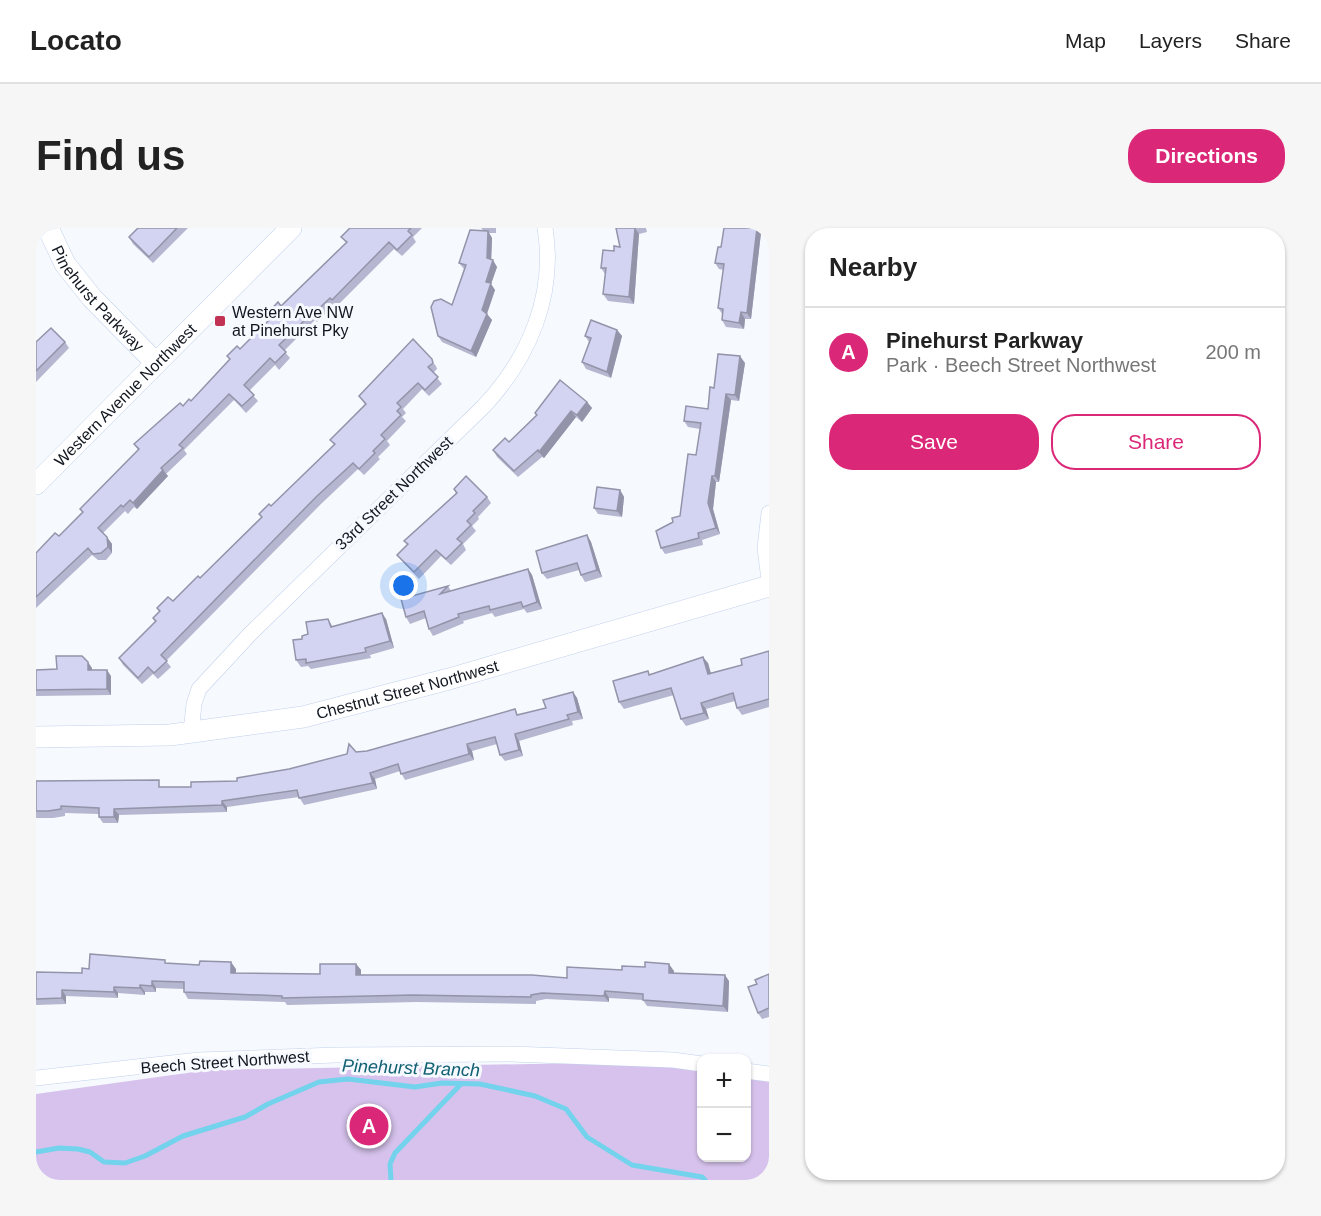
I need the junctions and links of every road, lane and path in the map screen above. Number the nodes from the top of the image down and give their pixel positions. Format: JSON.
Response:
{"nodes":[{"id":1,"x":48,"y":228,"type":"edge"},
{"id":2,"x":291,"y":228,"type":"edge"},
{"id":3,"x":545,"y":228,"type":"edge"},
{"id":4,"x":155,"y":362,"type":"junction"},
{"id":5,"x":36,"y":484,"type":"edge"},
{"id":6,"x":769,"y":513,"type":"edge"},
{"id":7,"x":769,"y":580,"type":"edge"},
{"id":8,"x":769,"y":586,"type":"edge"},
{"id":9,"x":191,"y":733,"type":"junction"},
{"id":10,"x":36,"y":737,"type":"edge"},
{"id":11,"x":697,"y":1063,"type":"edge"},
{"id":12,"x":751,"y":1072,"type":"edge"},
{"id":13,"x":769,"y":1074,"type":"edge"},
{"id":14,"x":36,"y":1078,"type":"edge"}],
"edges":[{"from":1,"to":4,"type":"street","name":"Pinehurst Parkway"},
{"from":2,"to":4,"type":"street","name":"Western Avenue Northwest"},
{"from":3,"to":9,"type":"street","name":"33rd Street Northwest"},
{"from":4,"to":5,"type":"street","name":"Western Avenue Northwest"},
{"from":6,"to":7,"type":"street"},
{"from":8,"to":9,"type":"street","name":"Chestnut Street Northwest"},
{"from":9,"to":10,"type":"street","name":"Chestnut Street Northwest"},
{"from":11,"to":14,"type":"street","name":"Beech Street Northwest"},
{"from":12,"to":13,"type":"street"}]}
